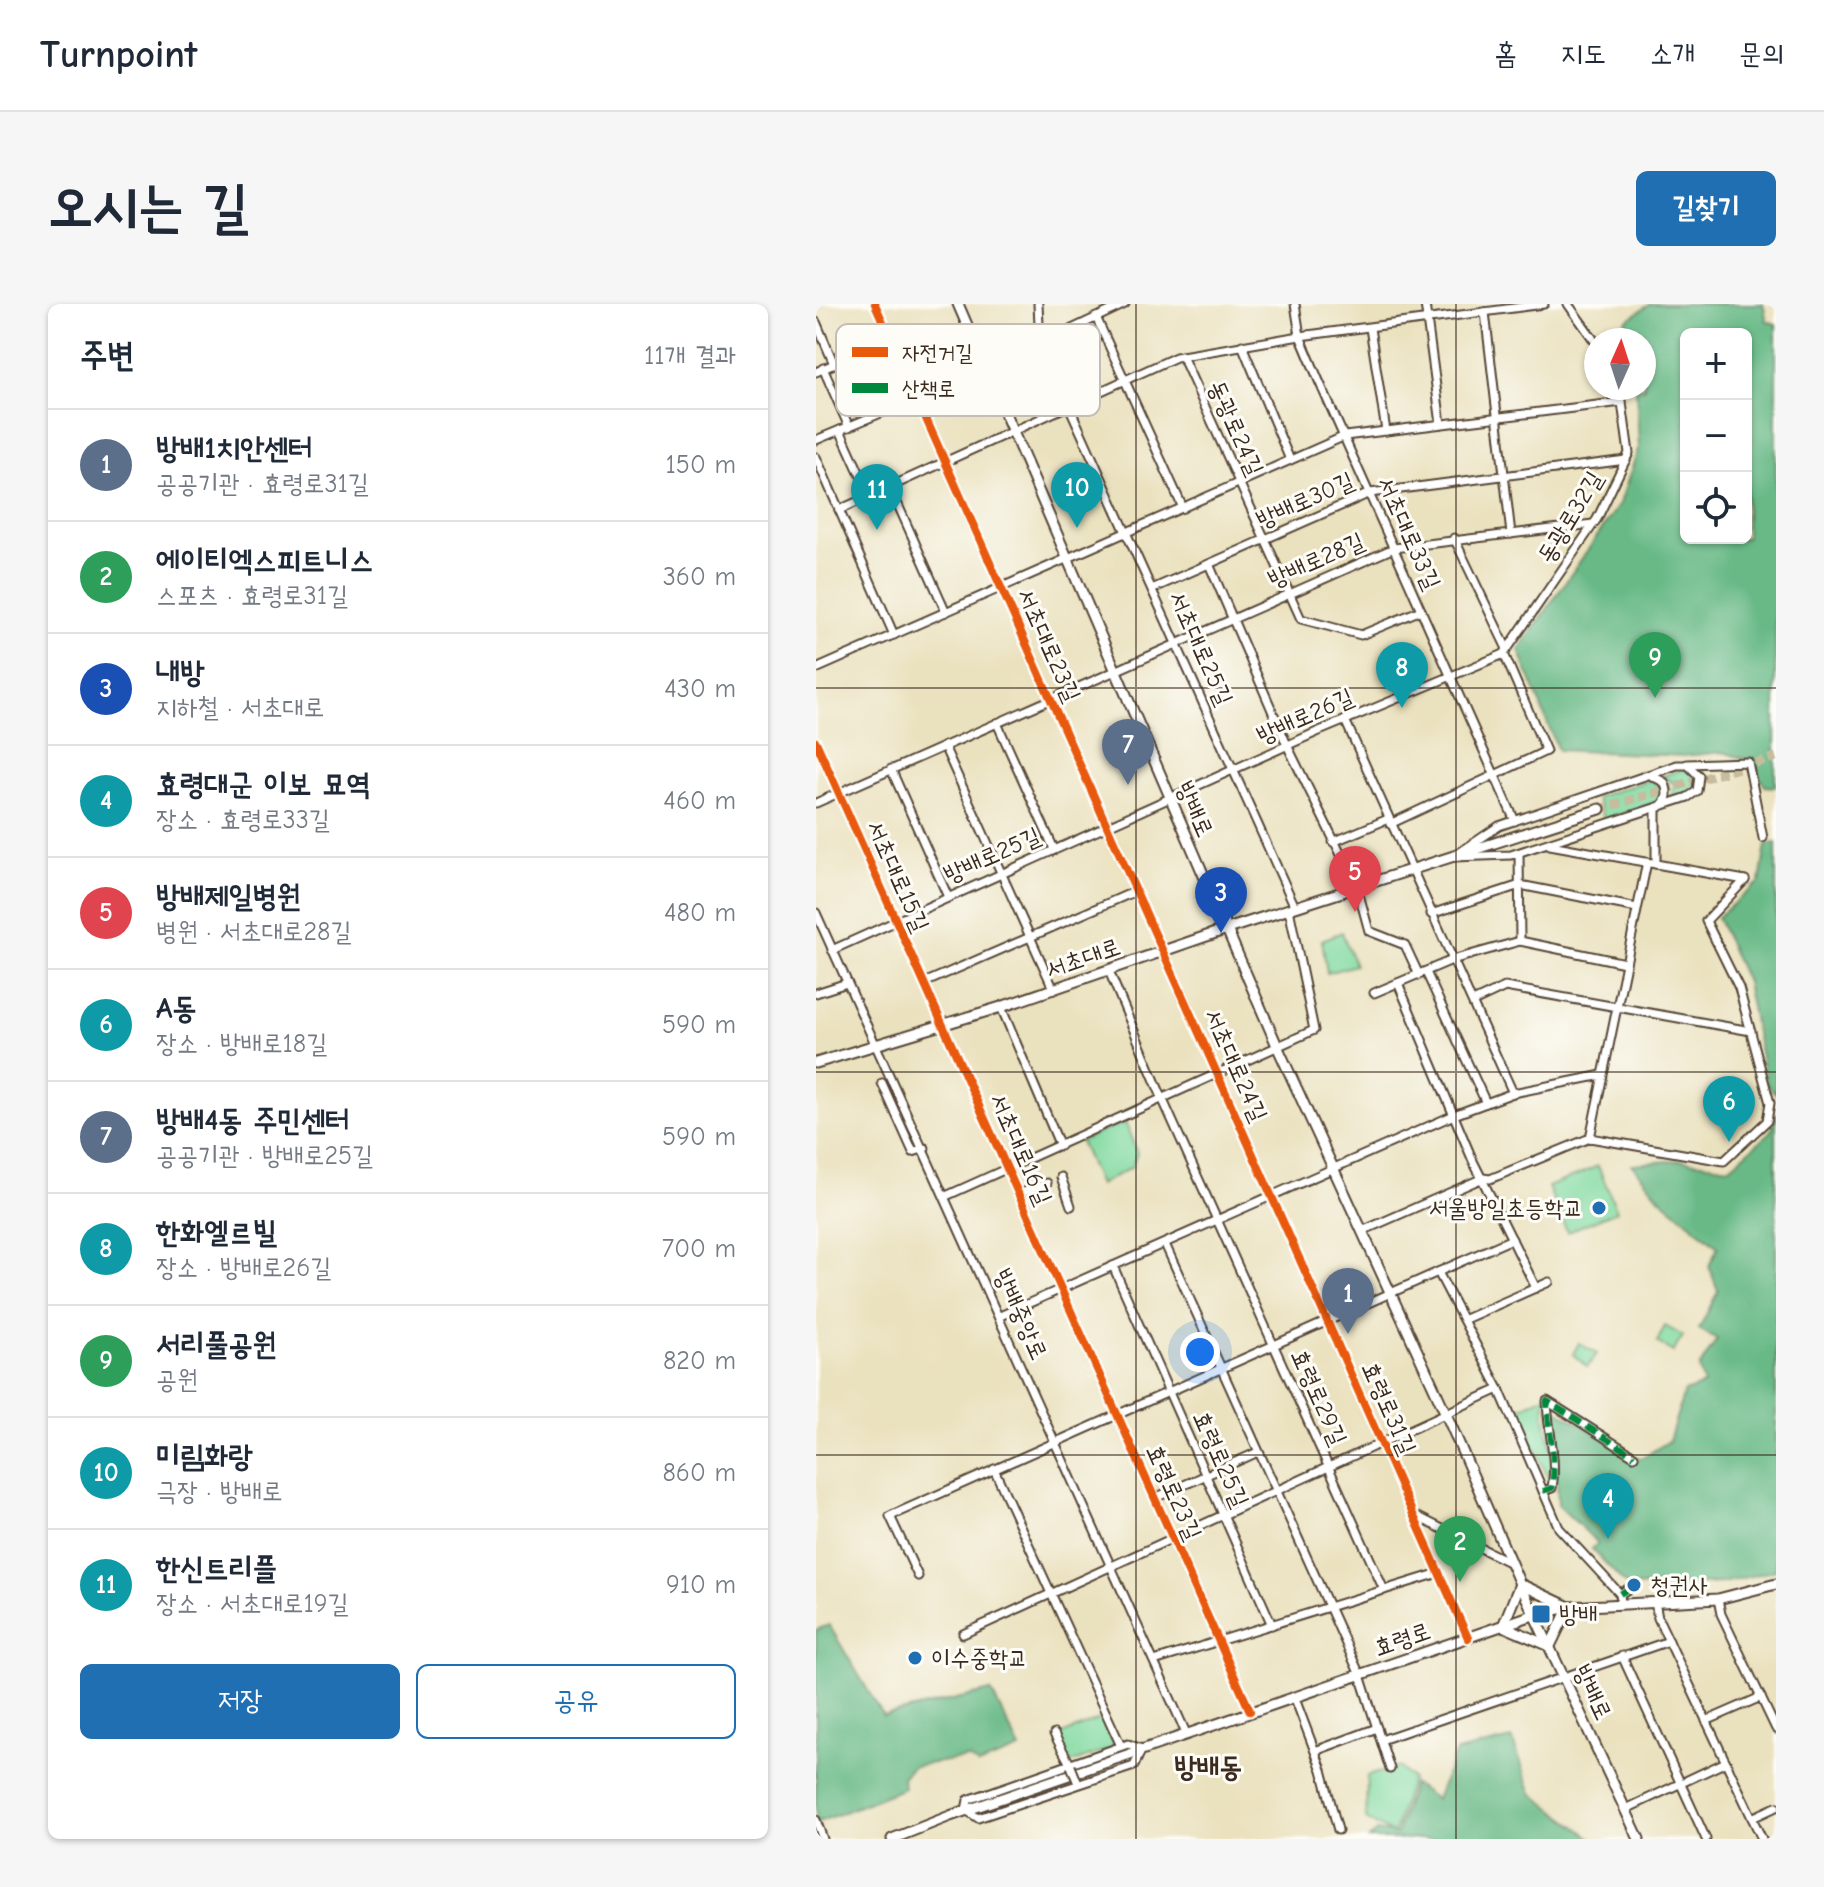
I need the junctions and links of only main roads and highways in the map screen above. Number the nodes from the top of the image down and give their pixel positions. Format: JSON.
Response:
{"nodes":[{"id":1,"x":958,"y":304,"type":"edge"},
{"id":2,"x":967,"y":324,"type":"edge"},
{"id":3,"x":1007,"y":416,"type":"edge"},
{"id":4,"x":1600,"y":809,"type":"tunnel mouth"},
{"id":5,"x":1227,"y":929,"type":"junction"},
{"id":6,"x":816,"y":1063,"type":"edge"},
{"id":7,"x":1520,"y":1584,"type":"junction"},
{"id":8,"x":1776,"y":1584,"type":"edge"},
{"id":9,"x":1569,"y":1607,"type":"junction"},
{"id":10,"x":1536,"y":1614,"type":"junction"},
{"id":11,"x":1503,"y":1626,"type":"junction"},
{"id":12,"x":1550,"y":1646,"type":"junction"},
{"id":13,"x":892,"y":1839,"type":"edge"},
{"id":14,"x":1639,"y":1839,"type":"edge"}],
"edges":[{"from":1,"to":2,"type":"main road","name":"방배로"},
{"from":3,"to":5,"type":"main road","name":"방배로"},
{"from":4,"to":5,"type":"main road","name":"서초대로"},
{"from":5,"to":6,"type":"main road","name":"서초대로"},
{"from":5,"to":7,"type":"main road","name":"방배로"},
{"from":7,"to":9,"type":"main road"},
{"from":7,"to":10,"type":"main road","name":"방배로"},
{"from":7,"to":11,"type":"main road"},
{"from":8,"to":9,"type":"main road","name":"효령로"},
{"from":9,"to":10,"type":"main road","name":"효령로"},
{"from":9,"to":12,"type":"main road"},
{"from":10,"to":11,"type":"main road","name":"효령로"},
{"from":10,"to":12,"type":"main road","name":"방배로"},
{"from":11,"to":12,"type":"main road"},
{"from":11,"to":13,"type":"main road","name":"효령로"},
{"from":12,"to":14,"type":"main road","name":"방배로"}]}
